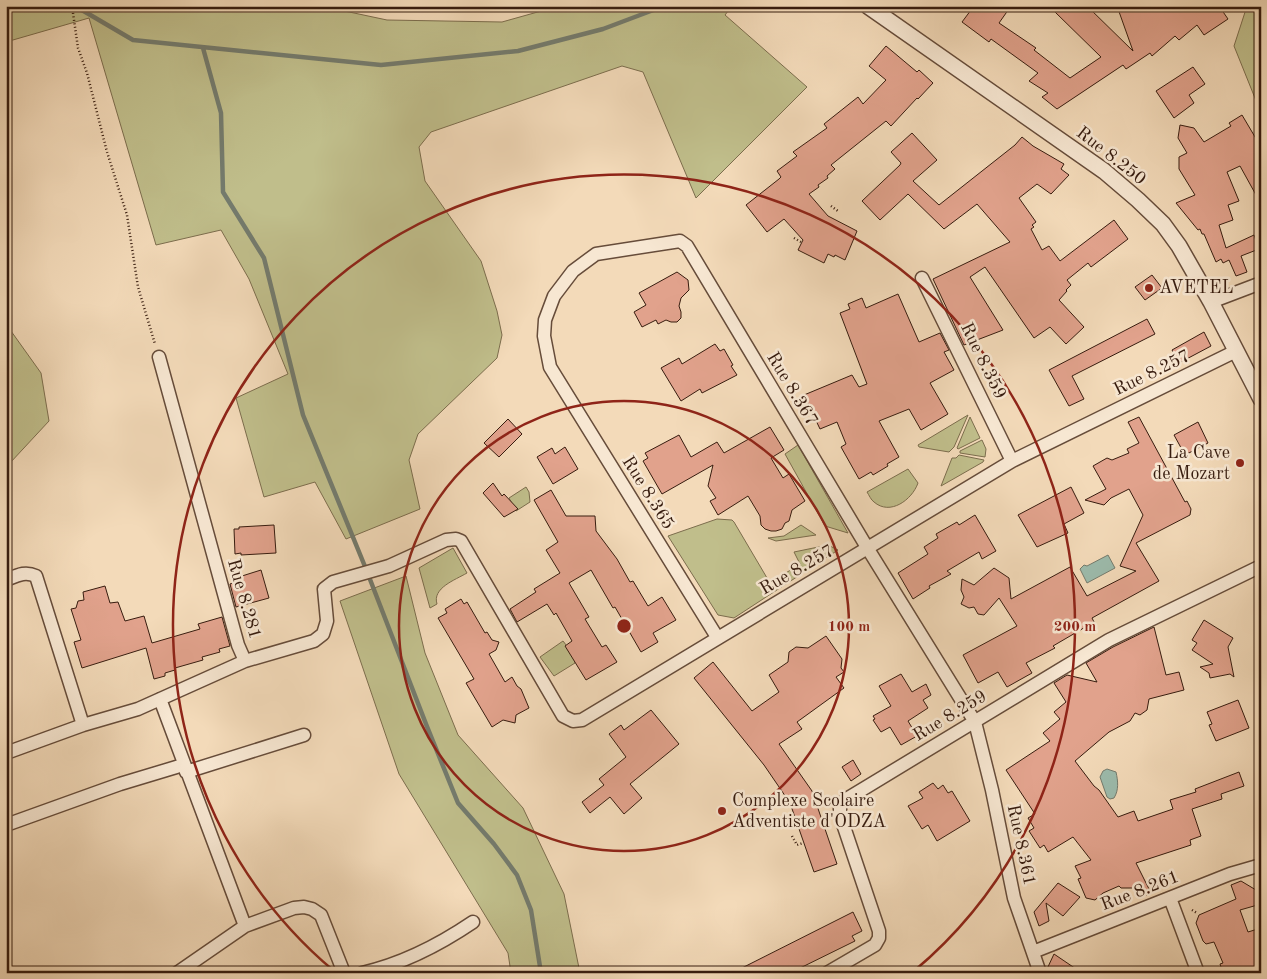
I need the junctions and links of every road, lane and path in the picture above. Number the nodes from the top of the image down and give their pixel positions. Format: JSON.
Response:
{"nodes":[{"id":1,"x":72,"y":6,"type":"edge"},
{"id":2,"x":868,"y":6,"type":"edge"},
{"id":3,"x":831,"y":206,"type":"dead end"},
{"id":4,"x":838,"y":211,"type":"dead end"},
{"id":5,"x":794,"y":238,"type":"dead end"},
{"id":6,"x":802,"y":242,"type":"dead end"},
{"id":7,"x":687,"y":246,"type":"joint"},
{"id":8,"x":922,"y":278,"type":"dead end"},
{"id":9,"x":1261,"y":283,"type":"edge"},
{"id":10,"x":1211,"y":302,"type":"junction"},
{"id":11,"x":1236,"y":351,"type":"junction"},
{"id":12,"x":158,"y":357,"type":"joint"},
{"id":13,"x":1261,"y":399,"type":"edge"},
{"id":14,"x":1012,"y":461,"type":"junction"},
{"id":15,"x":868,"y":549,"type":"junction"},
{"id":16,"x":1261,"y":566,"type":"edge"},
{"id":17,"x":6,"y":580,"type":"edge"},
{"id":18,"x":717,"y":637,"type":"junction"},
{"id":19,"x":245,"y":662,"type":"junction"},
{"id":20,"x":160,"y":699,"type":"junction"},
{"id":21,"x":975,"y":722,"type":"junction"},
{"id":22,"x":83,"y":725,"type":"junction"},
{"id":23,"x":304,"y":735,"type":"dead end"},
{"id":24,"x":6,"y":754,"type":"edge"},
{"id":25,"x":185,"y":768,"type":"junction"},
{"id":26,"x":6,"y":825,"type":"edge"},
{"id":27,"x":792,"y":836,"type":"dead end"},
{"id":28,"x":804,"y":843,"type":"dead end"},
{"id":29,"x":1261,"y":864,"type":"edge"},
{"id":30,"x":1170,"y":898,"type":"junction"},
{"id":31,"x":1192,"y":910,"type":"dead end"},
{"id":32,"x":1197,"y":913,"type":"dead end"},
{"id":33,"x":472,"y":922,"type":"dead end"},
{"id":34,"x":245,"y":926,"type":"junction"},
{"id":35,"x":1033,"y":952,"type":"junction"},
{"id":36,"x":741,"y":970,"type":"dead end"},
{"id":37,"x":177,"y":973,"type":"edge"},
{"id":38,"x":344,"y":973,"type":"edge"},
{"id":39,"x":362,"y":973,"type":"edge"},
{"id":40,"x":737,"y":973,"type":"edge"},
{"id":41,"x":827,"y":973,"type":"edge"},
{"id":42,"x":1040,"y":973,"type":"edge"},
{"id":43,"x":1198,"y":973,"type":"edge"}],
"edges":[{"from":1,"to":12,"type":"path"},
{"from":2,"to":10,"type":"street","name":"Rue 8.250"},
{"from":3,"to":4,"type":"path"},
{"from":5,"to":6,"type":"path"},
{"from":7,"to":15,"type":"street","name":"Rue 8.367"},
{"from":7,"to":18,"type":"street","name":"Rue 8.365"},
{"from":8,"to":14,"type":"street","name":"Rue 8.359"},
{"from":9,"to":10,"type":"street"},
{"from":10,"to":11,"type":"street","name":"Rue 8.250"},
{"from":11,"to":13,"type":"street","name":"Rue 8.250"},
{"from":11,"to":14,"type":"street","name":"Rue 8.257"},
{"from":12,"to":19,"type":"street","name":"Rue 8.281"},
{"from":14,"to":15,"type":"street","name":"Rue 8.257"},
{"from":15,"to":18,"type":"street","name":"Rue 8.257"},
{"from":15,"to":21,"type":"street","name":"Rue 8.367"},
{"from":16,"to":21,"type":"street","name":"Rue 8.259"},
{"from":17,"to":22,"type":"street"},
{"from":18,"to":19,"type":"street","name":"Rue 8.257"},
{"from":19,"to":20,"type":"street","name":"Rue 8.281"},
{"from":20,"to":22,"type":"street","name":"Rue 8.281"},
{"from":20,"to":25,"type":"street"},
{"from":21,"to":35,"type":"street","name":"Rue 8.361"},
{"from":21,"to":41,"type":"street","name":"Rue 8.259"},
{"from":22,"to":24,"type":"street","name":"Rue 8.281"},
{"from":23,"to":25,"type":"street"},
{"from":25,"to":26,"type":"street"},
{"from":25,"to":34,"type":"street"},
{"from":27,"to":28,"type":"path"},
{"from":29,"to":30,"type":"street","name":"Rue 8.261"},
{"from":30,"to":35,"type":"street","name":"Rue 8.261"},
{"from":30,"to":43,"type":"street"},
{"from":31,"to":32,"type":"path"},
{"from":33,"to":39,"type":"street"},
{"from":34,"to":37,"type":"street"},
{"from":34,"to":38,"type":"street"},
{"from":35,"to":42,"type":"street","name":"Rue 8.361"},
{"from":36,"to":40,"type":"path"}]}
